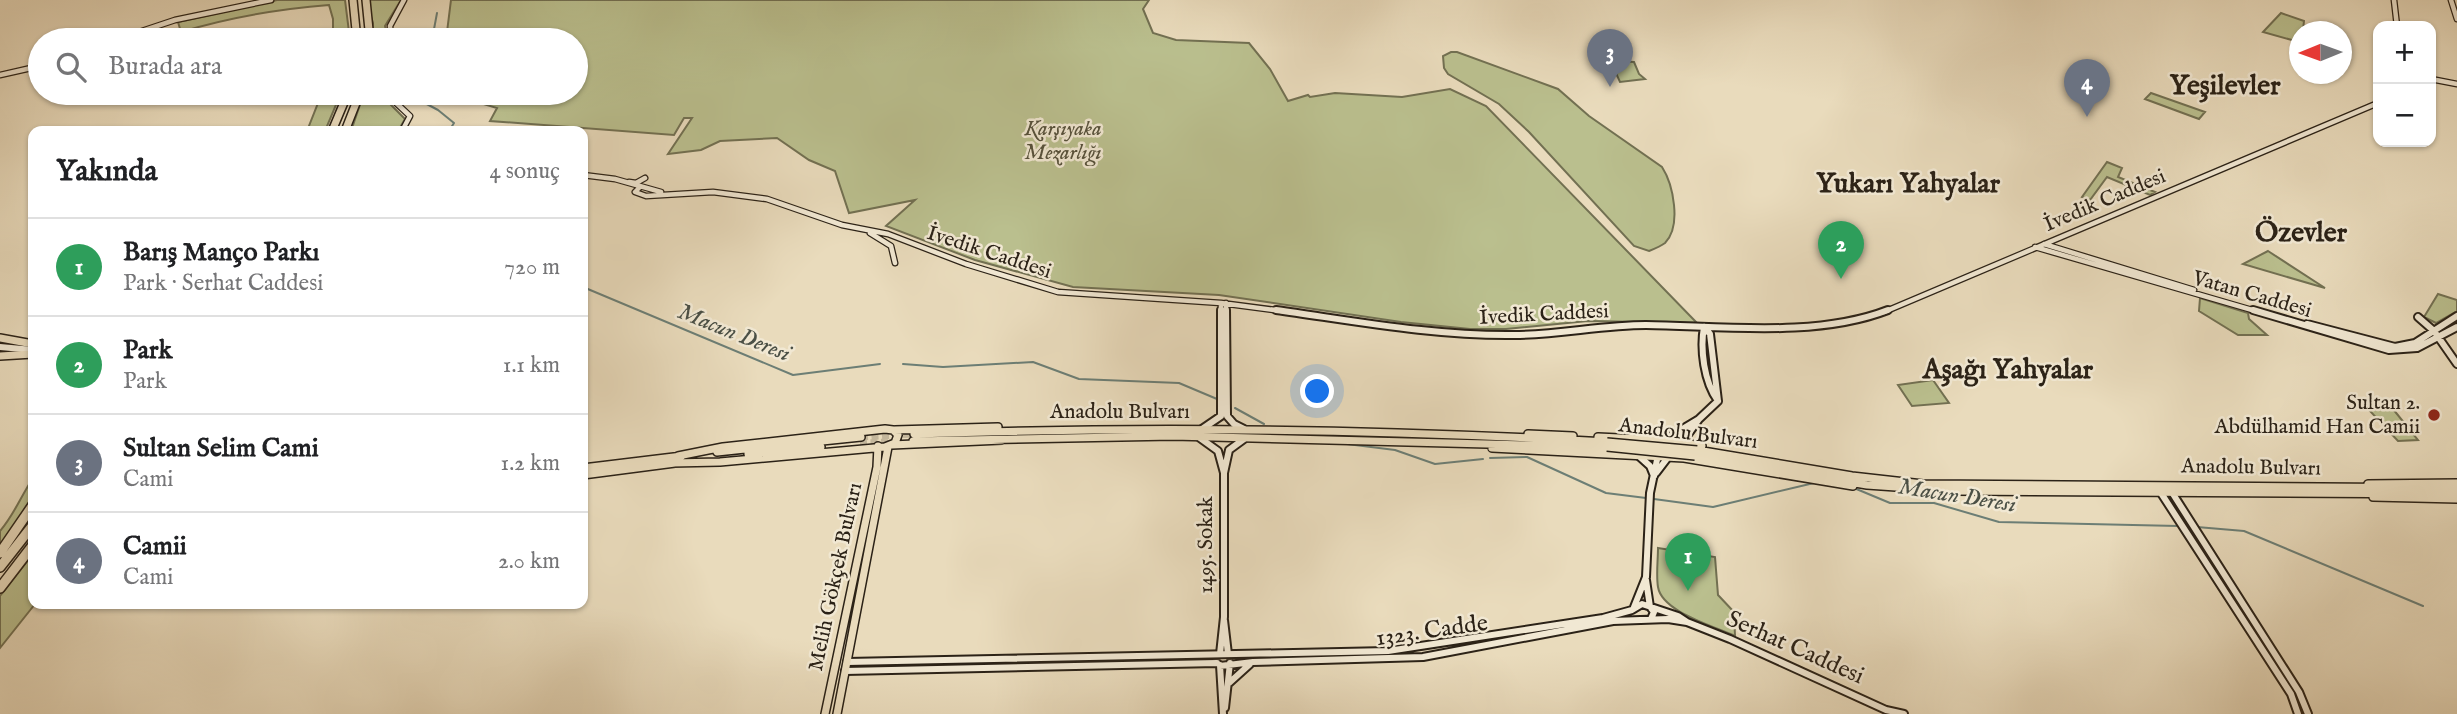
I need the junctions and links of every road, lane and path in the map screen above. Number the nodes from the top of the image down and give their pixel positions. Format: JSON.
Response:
{"nodes":[{"id":1,"x":258,"y":0,"type":"edge"},
{"id":2,"x":271,"y":0,"type":"edge"},
{"id":3,"x":353,"y":0,"type":"edge"},
{"id":4,"x":366,"y":0,"type":"edge"},
{"id":5,"x":404,"y":0,"type":"edge"},
{"id":6,"x":2394,"y":0,"type":"edge"},
{"id":7,"x":2451,"y":0,"type":"edge"},
{"id":8,"x":2457,"y":19,"type":"edge"},
{"id":9,"x":2396,"y":21,"type":"edge"},
{"id":10,"x":140,"y":28,"type":"edge"},
{"id":11,"x":151,"y":28,"type":"edge"},
{"id":12,"x":356,"y":28,"type":"edge"},
{"id":13,"x":370,"y":28,"type":"edge"},
{"id":14,"x":390,"y":28,"type":"edge"},
{"id":15,"x":28,"y":68,"type":"edge"},
{"id":16,"x":0,"y":74,"type":"edge"},
{"id":17,"x":2436,"y":80,"type":"edge"},
{"id":18,"x":2457,"y":84,"type":"edge"},
{"id":19,"x":344,"y":105,"type":"edge"},
{"id":20,"x":356,"y":105,"type":"edge"},
{"id":21,"x":399,"y":105,"type":"edge"},
{"id":22,"x":2373,"y":105,"type":"edge"},
{"id":23,"x":335,"y":126,"type":"edge"},
{"id":24,"x":348,"y":126,"type":"edge"},
{"id":25,"x":405,"y":126,"type":"edge"},
{"id":26,"x":588,"y":176,"type":"edge"},
{"id":27,"x":606,"y":178,"type":"junction"},
{"id":28,"x":645,"y":178,"type":"dead end"},
{"id":29,"x":615,"y":179,"type":"junction"},
{"id":30,"x":637,"y":190,"type":"junction"},
{"id":31,"x":652,"y":194,"type":"joint"},
{"id":32,"x":685,"y":194,"type":"joint"},
{"id":33,"x":851,"y":227,"type":"junction"},
{"id":34,"x":2053,"y":240,"type":"junction"},
{"id":35,"x":2044,"y":244,"type":"junction"},
{"id":36,"x":2035,"y":247,"type":"junction"},
{"id":37,"x":2058,"y":249,"type":"junction"},
{"id":38,"x":895,"y":263,"type":"dead end"},
{"id":39,"x":1224,"y":303,"type":"junction"},
{"id":40,"x":2457,"y":316,"type":"edge"},
{"id":41,"x":2441,"y":326,"type":"junction"},
{"id":42,"x":1704,"y":327,"type":"junction"},
{"id":43,"x":2457,"y":327,"type":"edge"},
{"id":44,"x":2432,"y":332,"type":"junction"},
{"id":45,"x":2438,"y":341,"type":"junction"},
{"id":46,"x":0,"y":342,"type":"edge"},
{"id":47,"x":28,"y":344,"type":"edge"},
{"id":48,"x":28,"y":350,"type":"edge"},
{"id":49,"x":28,"y":353,"type":"edge"},
{"id":50,"x":0,"y":356,"type":"edge"},
{"id":51,"x":2457,"y":364,"type":"edge"},
{"id":52,"x":1224,"y":402,"type":"junction"},
{"id":53,"x":1699,"y":419,"type":"junction"},
{"id":54,"x":895,"y":430,"type":"junction"},
{"id":55,"x":880,"y":431,"type":"junction"},
{"id":56,"x":1198,"y":433,"type":"junction"},
{"id":57,"x":1247,"y":434,"type":"junction"},
{"id":58,"x":1481,"y":435,"type":"junction"},
{"id":59,"x":911,"y":438,"type":"junction"},
{"id":60,"x":861,"y":440,"type":"junction"},
{"id":61,"x":1662,"y":440,"type":"junction"},
{"id":62,"x":1448,"y":442,"type":"junction"},
{"id":63,"x":1681,"y":443,"type":"junction"},
{"id":64,"x":1607,"y":444,"type":"junction"},
{"id":65,"x":878,"y":446,"type":"junction"},
{"id":66,"x":890,"y":446,"type":"junction"},
{"id":67,"x":1696,"y":453,"type":"junction"},
{"id":68,"x":1634,"y":454,"type":"junction"},
{"id":69,"x":1658,"y":456,"type":"junction"},
{"id":70,"x":1668,"y":457,"type":"junction"},
{"id":71,"x":588,"y":467,"type":"edge"},
{"id":72,"x":1224,"y":473,"type":"junction"},
{"id":73,"x":588,"y":474,"type":"edge"},
{"id":74,"x":1654,"y":476,"type":"junction"},
{"id":75,"x":1887,"y":480,"type":"junction"},
{"id":76,"x":2457,"y":483,"type":"edge"},
{"id":77,"x":2345,"y":487,"type":"junction"},
{"id":78,"x":1897,"y":488,"type":"junction"},
{"id":79,"x":2457,"y":488,"type":"edge"},
{"id":80,"x":2161,"y":493,"type":"junction"},
{"id":81,"x":2173,"y":494,"type":"junction"},
{"id":82,"x":2457,"y":497,"type":"edge"},
{"id":83,"x":28,"y":512,"type":"edge"},
{"id":84,"x":28,"y":531,"type":"edge"},
{"id":85,"x":28,"y":551,"type":"edge"},
{"id":86,"x":0,"y":554,"type":"edge"},
{"id":87,"x":28,"y":559,"type":"edge"},
{"id":88,"x":0,"y":567,"type":"edge"},
{"id":89,"x":1646,"y":577,"type":"junction"},
{"id":90,"x":0,"y":587,"type":"edge"},
{"id":91,"x":0,"y":594,"type":"edge"},
{"id":92,"x":1634,"y":607,"type":"junction"},
{"id":93,"x":1650,"y":607,"type":"junction"},
{"id":94,"x":1224,"y":617,"type":"junction"},
{"id":95,"x":1638,"y":618,"type":"junction"},
{"id":96,"x":1651,"y":619,"type":"junction"},
{"id":97,"x":1687,"y":622,"type":"junction"},
{"id":98,"x":1421,"y":648,"type":"junction"},
{"id":99,"x":850,"y":649,"type":"junction"},
{"id":100,"x":1109,"y":655,"type":"junction"},
{"id":101,"x":1130,"y":655,"type":"junction"},
{"id":102,"x":1389,"y":655,"type":"junction"},
{"id":103,"x":1423,"y":657,"type":"junction"},
{"id":104,"x":1229,"y":658,"type":"junction"},
{"id":105,"x":1219,"y":660,"type":"junction"},
{"id":106,"x":864,"y":662,"type":"junction"},
{"id":107,"x":1079,"y":662,"type":"junction"},
{"id":108,"x":1253,"y":662,"type":"junction"},
{"id":109,"x":1205,"y":664,"type":"junction"},
{"id":110,"x":1107,"y":665,"type":"junction"},
{"id":111,"x":1129,"y":665,"type":"junction"},
{"id":112,"x":835,"y":667,"type":"junction"},
{"id":113,"x":846,"y":667,"type":"junction"},
{"id":114,"x":1220,"y":677,"type":"junction"},
{"id":115,"x":1227,"y":686,"type":"junction"},
{"id":116,"x":1888,"y":712,"type":"edge"},
{"id":117,"x":825,"y":714,"type":"edge"},
{"id":118,"x":837,"y":714,"type":"edge"},
{"id":119,"x":1224,"y":714,"type":"edge"},
{"id":120,"x":1904,"y":714,"type":"edge"},
{"id":121,"x":2298,"y":714,"type":"edge"},
{"id":122,"x":2308,"y":714,"type":"edge"}],
"edges":[{"from":1,"to":10,"type":"main road"},
{"from":2,"to":11,"type":"main road"},
{"from":3,"to":12,"type":"highway"},
{"from":4,"to":13,"type":"highway"},
{"from":5,"to":14,"type":"main road"},
{"from":6,"to":9,"type":"main road"},
{"from":7,"to":8,"type":"main road"},
{"from":15,"to":16,"type":"main road"},
{"from":17,"to":18,"type":"main road"},
{"from":19,"to":23,"type":"highway"},
{"from":20,"to":24,"type":"highway"},
{"from":21,"to":25,"type":"main road"},
{"from":22,"to":34,"type":"main road","name":"İvedik Caddesi"},
{"from":26,"to":27,"type":"main road","name":"İvedik Caddesi"},
{"from":27,"to":29,"type":"main road","name":"İvedik Caddesi"},
{"from":27,"to":30,"type":"main road","name":"İvedik Caddesi"},
{"from":28,"to":29,"type":"main road"},
{"from":29,"to":30,"type":"main road","name":"İvedik Caddesi"},
{"from":30,"to":31,"type":"main road","name":"İvedik Caddesi"},
{"from":31,"to":32,"type":"main road","name":"İvedik Caddesi"},
{"from":32,"to":33,"type":"main road","name":"İvedik Caddesi"},
{"from":33,"to":38,"type":"main road"},
{"from":33,"to":39,"type":"main road","name":"İvedik Caddesi"},
{"from":34,"to":35,"type":"main road","name":"İvedik Caddesi"},
{"from":34,"to":37,"type":"main road"},
{"from":35,"to":36,"type":"main road","name":"İvedik Caddesi"},
{"from":35,"to":37,"type":"main road","name":"Vatan Caddesi"},
{"from":36,"to":42,"type":"main road","name":"İvedik Caddesi"},
{"from":36,"to":45,"type":"main road","name":"Vatan Caddesi"},
{"from":37,"to":44,"type":"main road","name":"Vatan Caddesi"},
{"from":39,"to":42,"type":"main road","name":"İvedik Caddesi"},
{"from":39,"to":52,"type":"main road"},
{"from":40,"to":41,"type":"main road","name":"Vatan Caddesi"},
{"from":41,"to":44,"type":"main road","name":"Vatan Caddesi"},
{"from":41,"to":44,"type":"main road"},
{"from":42,"to":53,"type":"main road"},
{"from":43,"to":45,"type":"main road","name":"Vatan Caddesi"},
{"from":44,"to":45,"type":"main road"},
{"from":45,"to":51,"type":"main road"},
{"from":46,"to":47,"type":"main road"},
{"from":46,"to":48,"type":"main road"},
{"from":49,"to":50,"type":"main road"},
{"from":52,"to":56,"type":"main road"},
{"from":52,"to":57,"type":"main road"},
{"from":53,"to":61,"type":"main road"},
{"from":53,"to":63,"type":"main road"},
{"from":54,"to":55,"type":"main road"},
{"from":54,"to":59,"type":"main road"},
{"from":54,"to":66,"type":"main road","name":"Melih Gökçek Bulvarı"},
{"from":55,"to":60,"type":"main road"},
{"from":55,"to":65,"type":"main road","name":"Melih Gökçek Bulvarı"},
{"from":56,"to":57,"type":"main road","name":"Anadolu Bulvarı"},
{"from":56,"to":59,"type":"main road","name":"Anadolu Bulvarı"},
{"from":56,"to":59,"type":"main road","name":"Anadolu Bulvarı"},
{"from":56,"to":72,"type":"main road","name":"1495. Sokak"},
{"from":57,"to":58,"type":"main road","name":"Anadolu Bulvarı"},
{"from":57,"to":62,"type":"main road","name":"Anadolu Bulvarı"},
{"from":57,"to":72,"type":"main road","name":"1495. Sokak"},
{"from":58,"to":61,"type":"main road"},
{"from":58,"to":64,"type":"main road","name":"Anadolu Bulvarı"},
{"from":59,"to":66,"type":"main road"},
{"from":60,"to":65,"type":"main road"},
{"from":60,"to":71,"type":"main road"},
{"from":60,"to":73,"type":"main road"},
{"from":61,"to":63,"type":"main road"},
{"from":61,"to":69,"type":"main road"},
{"from":62,"to":64,"type":"main road","name":"Anadolu Bulvarı"},
{"from":62,"to":68,"type":"main road"},
{"from":63,"to":70,"type":"main road"},
{"from":63,"to":75,"type":"main road"},
{"from":64,"to":67,"type":"main road","name":"Anadolu Bulvarı","bridge":true},
{"from":65,"to":66,"type":"main road"},
{"from":65,"to":112,"type":"main road","name":"Melih Gökçek Bulvarı"},
{"from":66,"to":99,"type":"main road","name":"Melih Gökçek Bulvarı"},
{"from":67,"to":75,"type":"main road","name":"Anadolu Bulvarı"},
{"from":67,"to":78,"type":"main road","name":"Anadolu Bulvarı"},
{"from":68,"to":69,"type":"main road"},
{"from":68,"to":74,"type":"main road"},
{"from":69,"to":70,"type":"main road"},
{"from":69,"to":74,"type":"main road"},
{"from":70,"to":74,"type":"main road"},
{"from":70,"to":78,"type":"main road"},
{"from":72,"to":94,"type":"main road","name":"1495. Sokak"},
{"from":74,"to":89,"type":"main road"},
{"from":75,"to":77,"type":"main road","name":"Anadolu Bulvarı"},
{"from":76,"to":77,"type":"main road"},
{"from":77,"to":79,"type":"main road","name":"Anadolu Bulvarı"},
{"from":78,"to":80,"type":"main road","name":"Anadolu Bulvarı"},
{"from":80,"to":81,"type":"main road","name":"Anadolu Bulvarı"},
{"from":80,"to":121,"type":"main road"},
{"from":81,"to":82,"type":"main road","name":"Anadolu Bulvarı"},
{"from":81,"to":122,"type":"main road"},
{"from":83,"to":86,"type":"highway"},
{"from":84,"to":88,"type":"highway"},
{"from":85,"to":90,"type":"highway"},
{"from":87,"to":91,"type":"highway"},
{"from":89,"to":92,"type":"main road"},
{"from":89,"to":93,"type":"main road"},
{"from":92,"to":93,"type":"main road"},
{"from":92,"to":95,"type":"main road"},
{"from":92,"to":98,"type":"main road"},
{"from":93,"to":96,"type":"main road"},
{"from":93,"to":97,"type":"main road","name":"Serhat Caddesi"},
{"from":94,"to":104,"type":"main road","name":"1495. Sokak"},
{"from":94,"to":105,"type":"main road","name":"1495. Sokak"},
{"from":95,"to":96,"type":"main road"},
{"from":95,"to":103,"type":"main road","name":"1323. Cadde"},
{"from":96,"to":97,"type":"main road"},
{"from":97,"to":116,"type":"main road","name":"Serhat Caddesi"},
{"from":98,"to":102,"type":"main road"},
{"from":98,"to":103,"type":"main road"},
{"from":99,"to":106,"type":"main road"},
{"from":99,"to":113,"type":"main road","name":"Melih Gökçek Bulvarı"},
{"from":100,"to":101,"type":"main road"},
{"from":100,"to":107,"type":"main road"},
{"from":100,"to":110,"type":"main road"},
{"from":101,"to":105,"type":"main road"},
{"from":101,"to":111,"type":"main road"},
{"from":102,"to":103,"type":"main road","name":"1323. Cadde"},
{"from":102,"to":104,"type":"main road"},
{"from":102,"to":108,"type":"main road","name":"1323. Cadde"},
{"from":104,"to":105,"type":"main road"},
{"from":104,"to":105,"type":"main road"},
{"from":104,"to":108,"type":"main road","name":"1323. Cadde"},
{"from":104,"to":115,"type":"main road","name":"1495. Sokak"},
{"from":105,"to":109,"type":"main road"},
{"from":105,"to":114,"type":"main road","name":"1495. Sokak"},
{"from":106,"to":107,"type":"main road"},
{"from":106,"to":113,"type":"main road"},
{"from":107,"to":110,"type":"main road"},
{"from":107,"to":113,"type":"main road"},
{"from":108,"to":115,"type":"main road"},
{"from":109,"to":111,"type":"main road"},
{"from":109,"to":114,"type":"main road"},
{"from":110,"to":111,"type":"main road"},
{"from":112,"to":113,"type":"main road"},
{"from":112,"to":117,"type":"main road","name":"Melih Gökçek Bulvarı"},
{"from":113,"to":118,"type":"main road","name":"Melih Gökçek Bulvarı"},
{"from":114,"to":119,"type":"main road","name":"1495. Sokak"},
{"from":115,"to":119,"type":"main road","name":"1495. Sokak"},
{"from":116,"to":120,"type":"main road","name":"Serhat Caddesi"}]}
